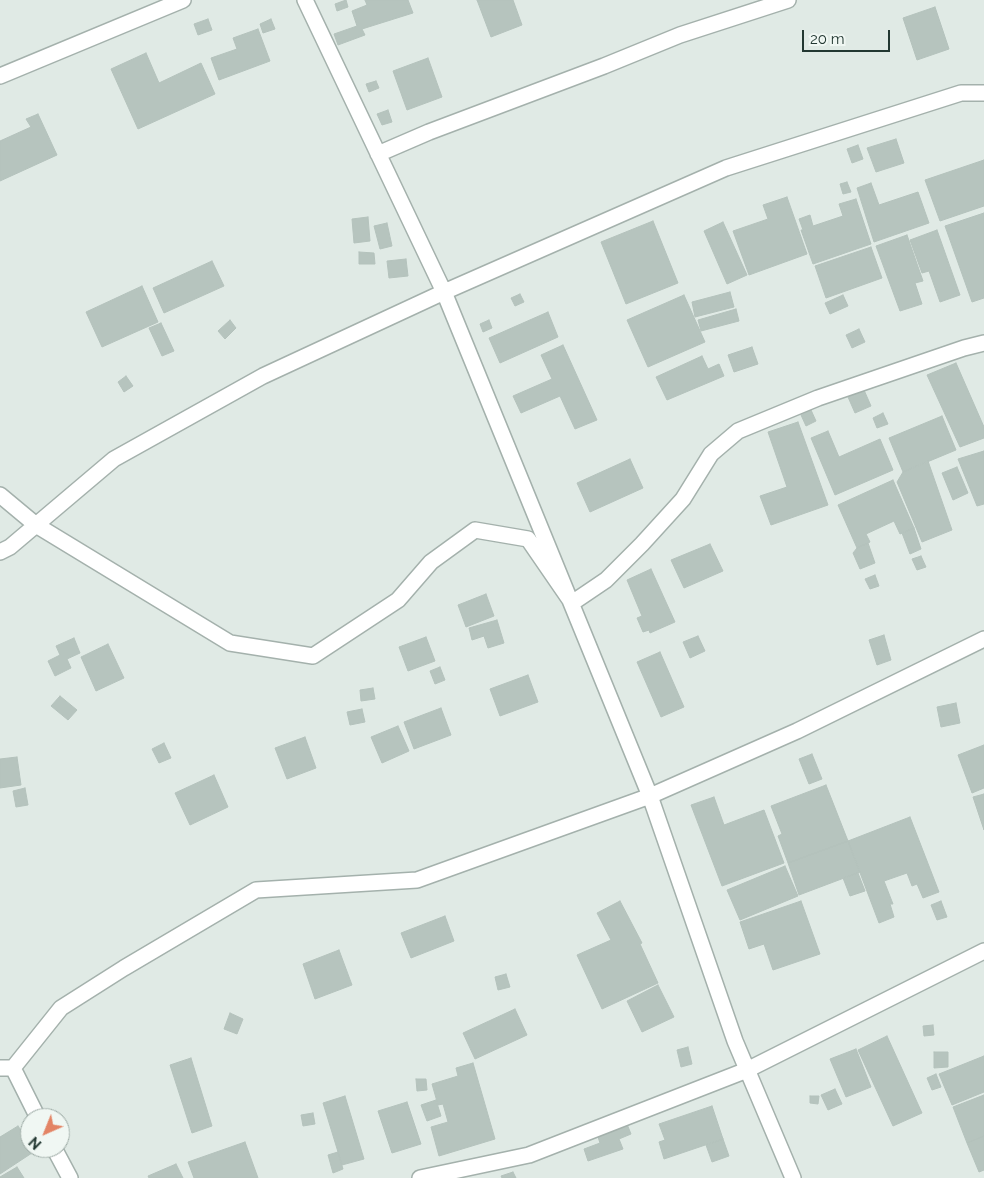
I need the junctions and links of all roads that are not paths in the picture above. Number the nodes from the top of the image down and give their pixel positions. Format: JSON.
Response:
{"nodes":[{"id":1,"x":183,"y":0,"type":"edge"},
{"id":2,"x":305,"y":0,"type":"edge"},
{"id":3,"x":788,"y":0,"type":"edge"},
{"id":4,"x":0,"y":76,"type":"edge"},
{"id":5,"x":984,"y":93,"type":"edge"},
{"id":6,"x":378,"y":154,"type":"junction"},
{"id":7,"x":444,"y":292,"type":"junction"},
{"id":8,"x":984,"y":343,"type":"edge"},
{"id":9,"x":0,"y":495,"type":"edge"},
{"id":10,"x":36,"y":525,"type":"junction"},
{"id":11,"x":0,"y":552,"type":"edge"},
{"id":12,"x":572,"y":603,"type":"junction"},
{"id":13,"x":984,"y":638,"type":"edge"},
{"id":14,"x":650,"y":796,"type":"junction"},
{"id":15,"x":984,"y":951,"type":"edge"},
{"id":16,"x":6,"y":1068,"type":"edge"},
{"id":17,"x":747,"y":1070,"type":"junction"},
{"id":18,"x":32,"y":1108,"type":"edge"},
{"id":19,"x":59,"y":1158,"type":"edge"},
{"id":20,"x":70,"y":1178,"type":"edge"},
{"id":21,"x":420,"y":1178,"type":"edge"},
{"id":22,"x":793,"y":1178,"type":"edge"}],
"edges":[{"from":1,"to":4,"type":"street"},
{"from":2,"to":6,"type":"street"},
{"from":3,"to":6,"type":"street"},
{"from":5,"to":7,"type":"street"},
{"from":6,"to":7,"type":"street"},
{"from":7,"to":10,"type":"street"},
{"from":7,"to":12,"type":"street"},
{"from":8,"to":12,"type":"street"},
{"from":9,"to":10,"type":"street"},
{"from":10,"to":11,"type":"street"},
{"from":10,"to":12,"type":"street"},
{"from":12,"to":14,"type":"street"},
{"from":13,"to":14,"type":"street"},
{"from":14,"to":16,"type":"street"},
{"from":14,"to":17,"type":"street"},
{"from":15,"to":17,"type":"street"},
{"from":16,"to":18,"type":"street"},
{"from":17,"to":21,"type":"street"},
{"from":17,"to":22,"type":"street"},
{"from":19,"to":20,"type":"street"}]}
